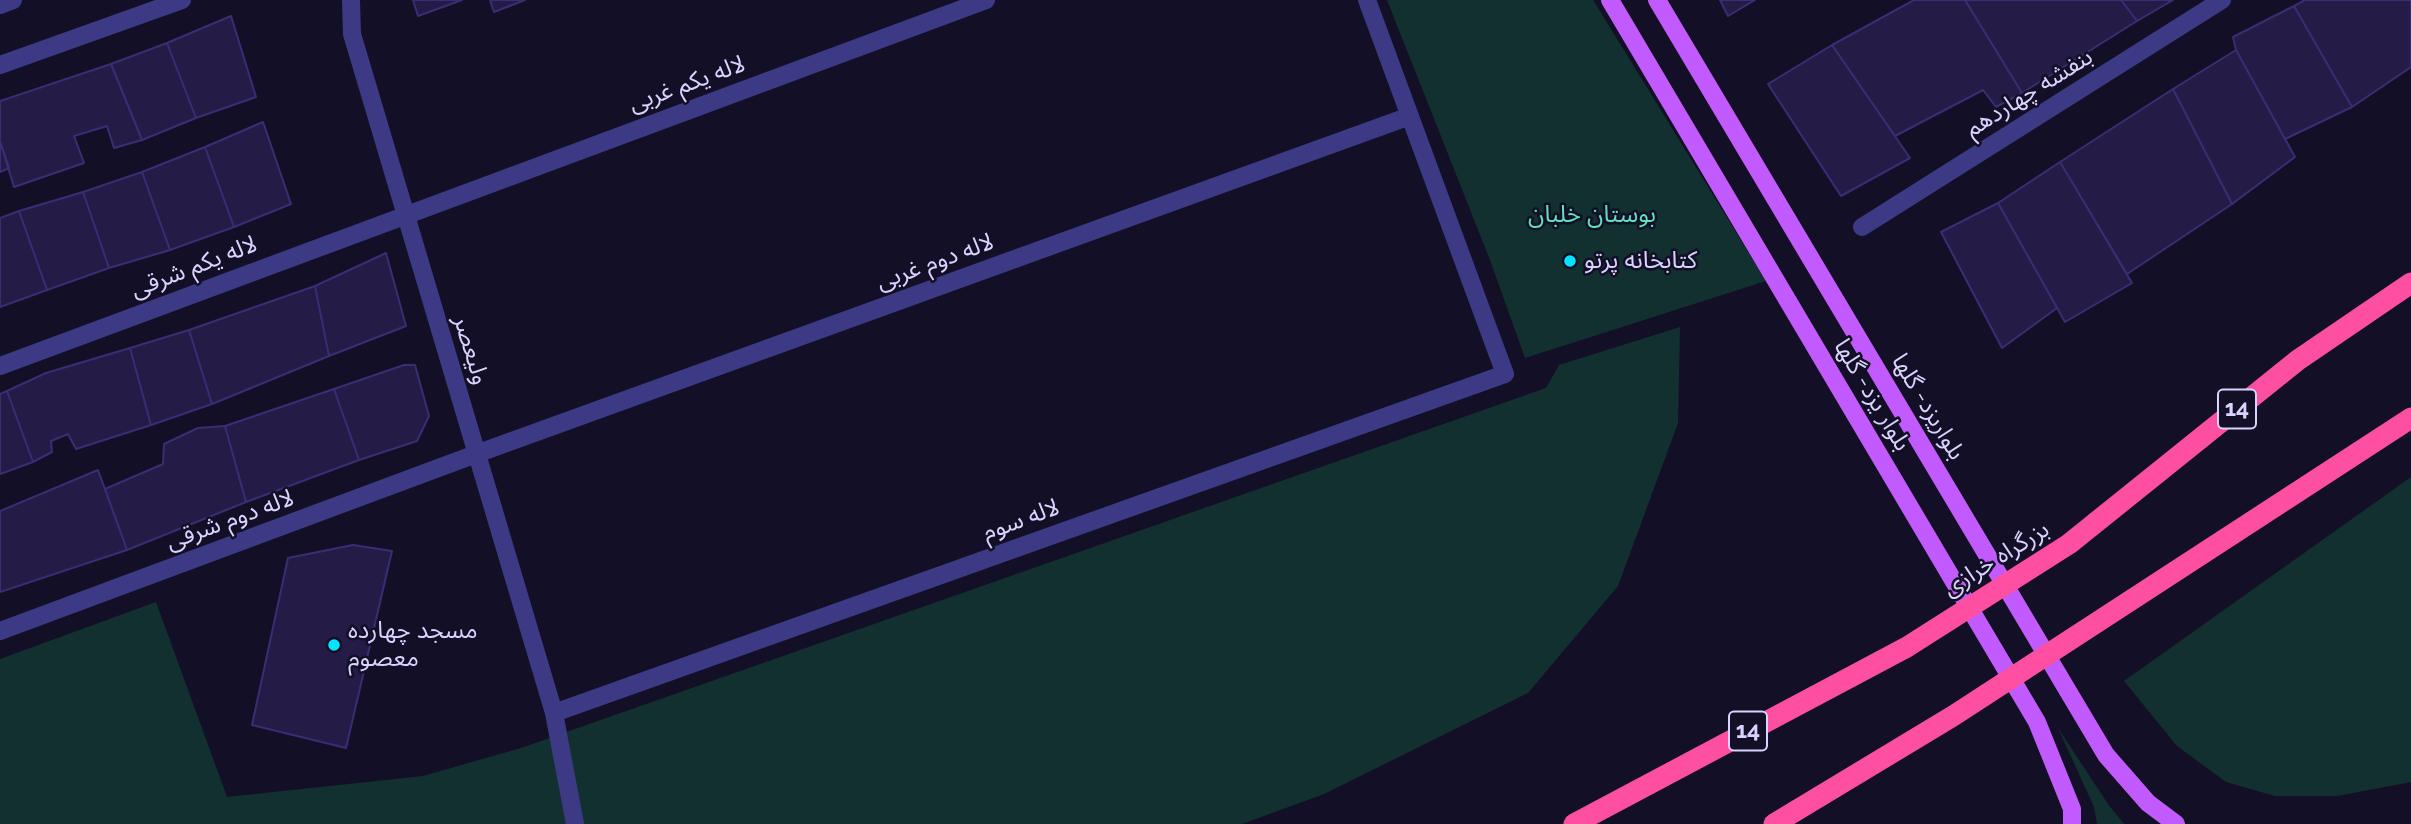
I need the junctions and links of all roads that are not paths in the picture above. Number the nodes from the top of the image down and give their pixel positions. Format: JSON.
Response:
{"nodes":[{"id":1,"x":13,"y":0,"type":"edge"},
{"id":2,"x":182,"y":0,"type":"edge"},
{"id":3,"x":351,"y":0,"type":"edge"},
{"id":4,"x":986,"y":0,"type":"edge"},
{"id":5,"x":1367,"y":0,"type":"edge"},
{"id":6,"x":1610,"y":0,"type":"edge"},
{"id":7,"x":1657,"y":0,"type":"edge"},
{"id":8,"x":2222,"y":0,"type":"edge"},
{"id":9,"x":0,"y":5,"type":"edge"},
{"id":10,"x":0,"y":65,"type":"edge"},
{"id":11,"x":1410,"y":116,"type":"junction"},
{"id":12,"x":405,"y":214,"type":"junction"},
{"id":13,"x":1862,"y":227,"type":"dead end"},
{"id":14,"x":2411,"y":283,"type":"edge"},
{"id":15,"x":0,"y":366,"type":"edge"},
{"id":16,"x":2411,"y":418,"type":"edge"},
{"id":17,"x":477,"y":454,"type":"junction"},
{"id":18,"x":0,"y":632,"type":"edge"},
{"id":19,"x":554,"y":713,"type":"junction"},
{"id":20,"x":1582,"y":819,"type":"edge"},
{"id":21,"x":575,"y":824,"type":"edge"},
{"id":22,"x":1565,"y":824,"type":"edge"},
{"id":23,"x":1773,"y":824,"type":"edge"},
{"id":24,"x":2073,"y":824,"type":"edge"},
{"id":25,"x":2176,"y":824,"type":"edge"}],
"edges":[{"from":1,"to":9,"type":"street"},
{"from":2,"to":10,"type":"street"},
{"from":3,"to":12,"type":"street","name":"ولیعصر"},
{"from":4,"to":12,"type":"street","name":"لاله یکم غربی"},
{"from":5,"to":11,"type":"street"},
{"from":6,"to":24,"type":"main road","name":"بلوار یزد- گلها"},
{"from":7,"to":25,"type":"main road","name":"بلواریزد- گلها"},
{"from":8,"to":13,"type":"street","name":"بنفشه چهاردهم"},
{"from":11,"to":17,"type":"street","name":"لاله دوم غربی"},
{"from":11,"to":19,"type":"street","name":"لاله سوم"},
{"from":12,"to":15,"type":"street","name":"لاله یکم شرقی"},
{"from":12,"to":17,"type":"street","name":"ولیعصر"},
{"from":14,"to":20,"type":"highway","name":"بزرگراه خرازی","number":"14"},
{"from":16,"to":23,"type":"highway"},
{"from":17,"to":18,"type":"street","name":"لاله دوم شرقی"},
{"from":17,"to":19,"type":"street","name":"ولیعصر"},
{"from":19,"to":21,"type":"street","name":"ولیعصر"},
{"from":20,"to":22,"type":"highway","name":"بزرگراه خرازی"}]}
